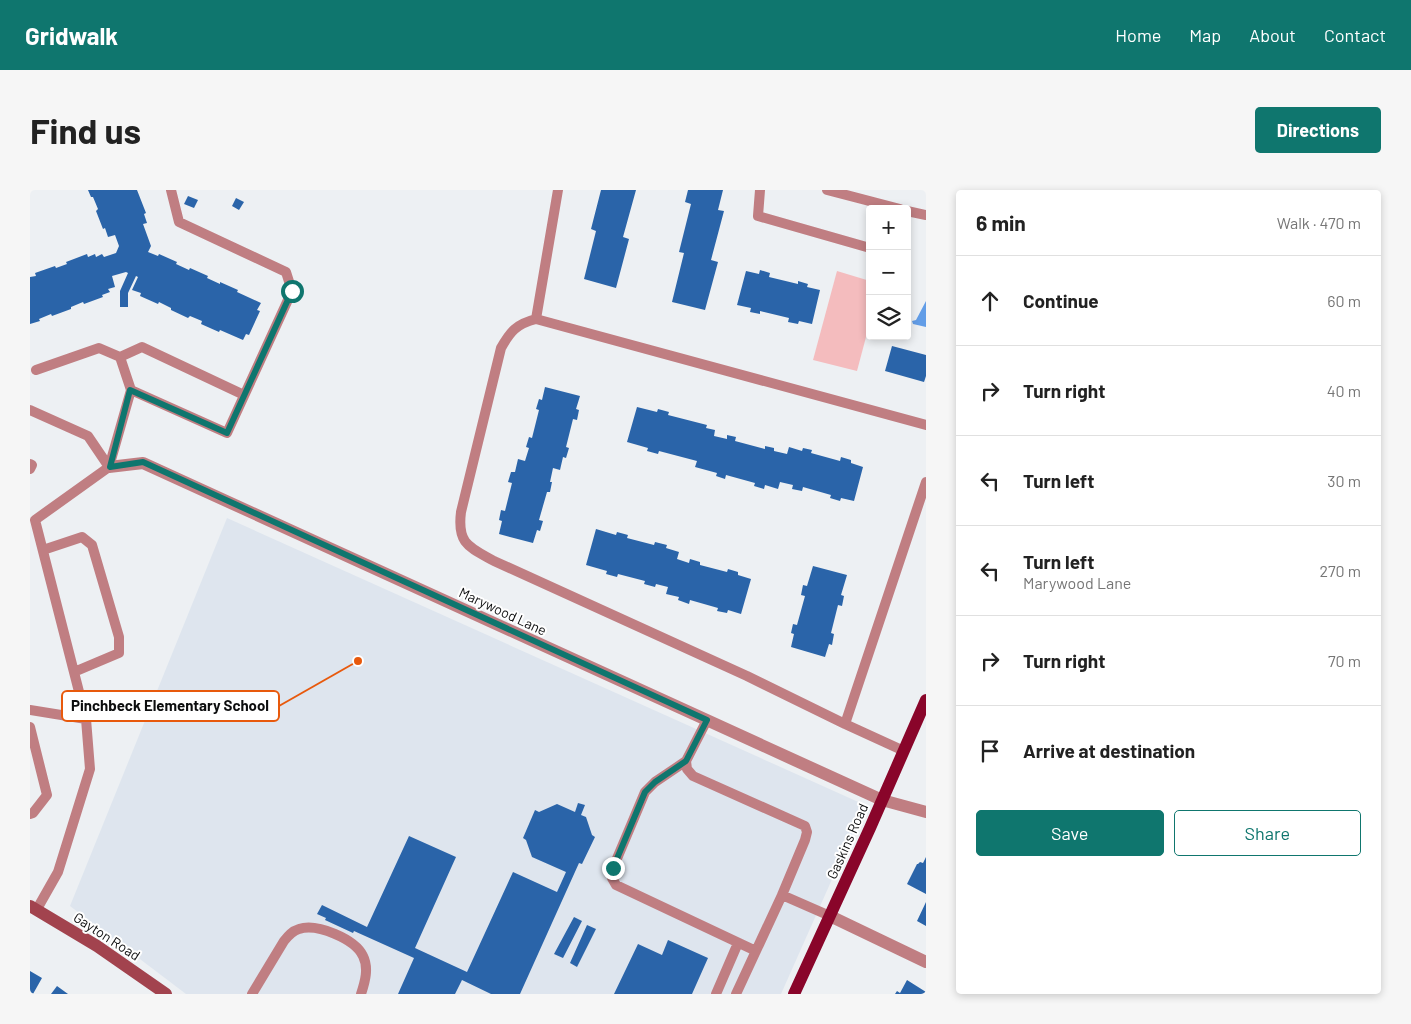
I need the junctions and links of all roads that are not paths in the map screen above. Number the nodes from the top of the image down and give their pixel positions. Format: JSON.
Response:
{"nodes":[{"id":1,"x":171,"y":190,"type":"edge"},
{"id":2,"x":558,"y":190,"type":"edge"},
{"id":3,"x":760,"y":190,"type":"edge"},
{"id":4,"x":827,"y":190,"type":"edge"},
{"id":5,"x":885,"y":205,"type":"edge"},
{"id":6,"x":911,"y":211,"type":"edge"},
{"id":7,"x":926,"y":215,"type":"edge"},
{"id":8,"x":866,"y":247,"type":"edge"},
{"id":9,"x":536,"y":319,"type":"junction"},
{"id":10,"x":120,"y":357,"type":"junction"},
{"id":11,"x":36,"y":370,"type":"dead end"},
{"id":12,"x":130,"y":390,"type":"junction"},
{"id":13,"x":244,"y":395,"type":"junction"},
{"id":14,"x":30,"y":410,"type":"edge"},
{"id":15,"x":926,"y":425,"type":"edge"},
{"id":16,"x":30,"y":464,"type":"edge"},
{"id":17,"x":110,"y":467,"type":"junction"},
{"id":18,"x":30,"y":469,"type":"edge"},
{"id":19,"x":926,"y":482,"type":"edge"},
{"id":20,"x":32,"y":518,"type":"edge"},
{"id":21,"x":43,"y":550,"type":"junction"},
{"id":22,"x":74,"y":672,"type":"junction"},
{"id":23,"x":926,"y":700,"type":"edge"},
{"id":24,"x":30,"y":710,"type":"edge"},
{"id":25,"x":86,"y":719,"type":"junction"},
{"id":26,"x":707,"y":720,"type":"junction"},
{"id":27,"x":845,"y":724,"type":"junction"},
{"id":28,"x":30,"y":726,"type":"edge"},
{"id":29,"x":904,"y":751,"type":"junction"},
{"id":30,"x":686,"y":761,"type":"junction"},
{"id":31,"x":882,"y":800,"type":"junction"},
{"id":32,"x":926,"y":812,"type":"edge"},
{"id":33,"x":30,"y":814,"type":"edge"},
{"id":34,"x":782,"y":895,"type":"junction"},
{"id":35,"x":33,"y":907,"type":"edge"},
{"id":36,"x":830,"y":916,"type":"junction"},
{"id":37,"x":738,"y":942,"type":"junction"},
{"id":38,"x":756,"y":951,"type":"junction"},
{"id":39,"x":926,"y":962,"type":"edge"},
{"id":40,"x":166,"y":994,"type":"edge"},
{"id":41,"x":252,"y":994,"type":"edge"},
{"id":42,"x":361,"y":994,"type":"edge"},
{"id":43,"x":716,"y":994,"type":"edge"},
{"id":44,"x":736,"y":994,"type":"edge"},
{"id":45,"x":794,"y":994,"type":"edge"}],
"edges":[{"from":1,"to":13,"type":"lane"},
{"from":2,"to":9,"type":"lane"},
{"from":3,"to":8,"type":"lane"},
{"from":4,"to":5,"type":"lane"},
{"from":6,"to":7,"type":"lane"},
{"from":9,"to":15,"type":"lane"},
{"from":9,"to":27,"type":"lane"},
{"from":10,"to":11,"type":"lane"},
{"from":10,"to":12,"type":"lane"},
{"from":10,"to":13,"type":"lane"},
{"from":12,"to":13,"type":"lane"},
{"from":12,"to":17,"type":"lane"},
{"from":14,"to":17,"type":"lane"},
{"from":16,"to":18,"type":"lane"},
{"from":17,"to":20,"type":"lane"},
{"from":17,"to":26,"type":"street","name":"Marywood Lane"},
{"from":19,"to":27,"type":"lane"},
{"from":20,"to":21,"type":"lane"},
{"from":21,"to":22,"type":"lane"},
{"from":21,"to":22,"type":"lane"},
{"from":22,"to":25,"type":"lane"},
{"from":23,"to":29,"type":"main road","name":"Gaskins Road"},
{"from":24,"to":25,"type":"lane"},
{"from":25,"to":35,"type":"lane"},
{"from":26,"to":30,"type":"lane"},
{"from":26,"to":31,"type":"street","name":"Marywood Lane"},
{"from":27,"to":29,"type":"lane"},
{"from":28,"to":33,"type":"lane"},
{"from":29,"to":31,"type":"main road","name":"Gaskins Road"},
{"from":30,"to":34,"type":"lane"},
{"from":30,"to":37,"type":"lane"},
{"from":31,"to":32,"type":"street","name":"Marywood Lane"},
{"from":31,"to":36,"type":"main road","name":"Gaskins Road"},
{"from":34,"to":36,"type":"lane"},
{"from":34,"to":38,"type":"lane"},
{"from":35,"to":40,"type":"street","name":"Gayton Road"},
{"from":36,"to":39,"type":"street"},
{"from":36,"to":45,"type":"main road","name":"Gaskins Road"},
{"from":37,"to":38,"type":"lane"},
{"from":37,"to":43,"type":"lane"},
{"from":38,"to":44,"type":"lane"},
{"from":41,"to":42,"type":"lane"}]}
